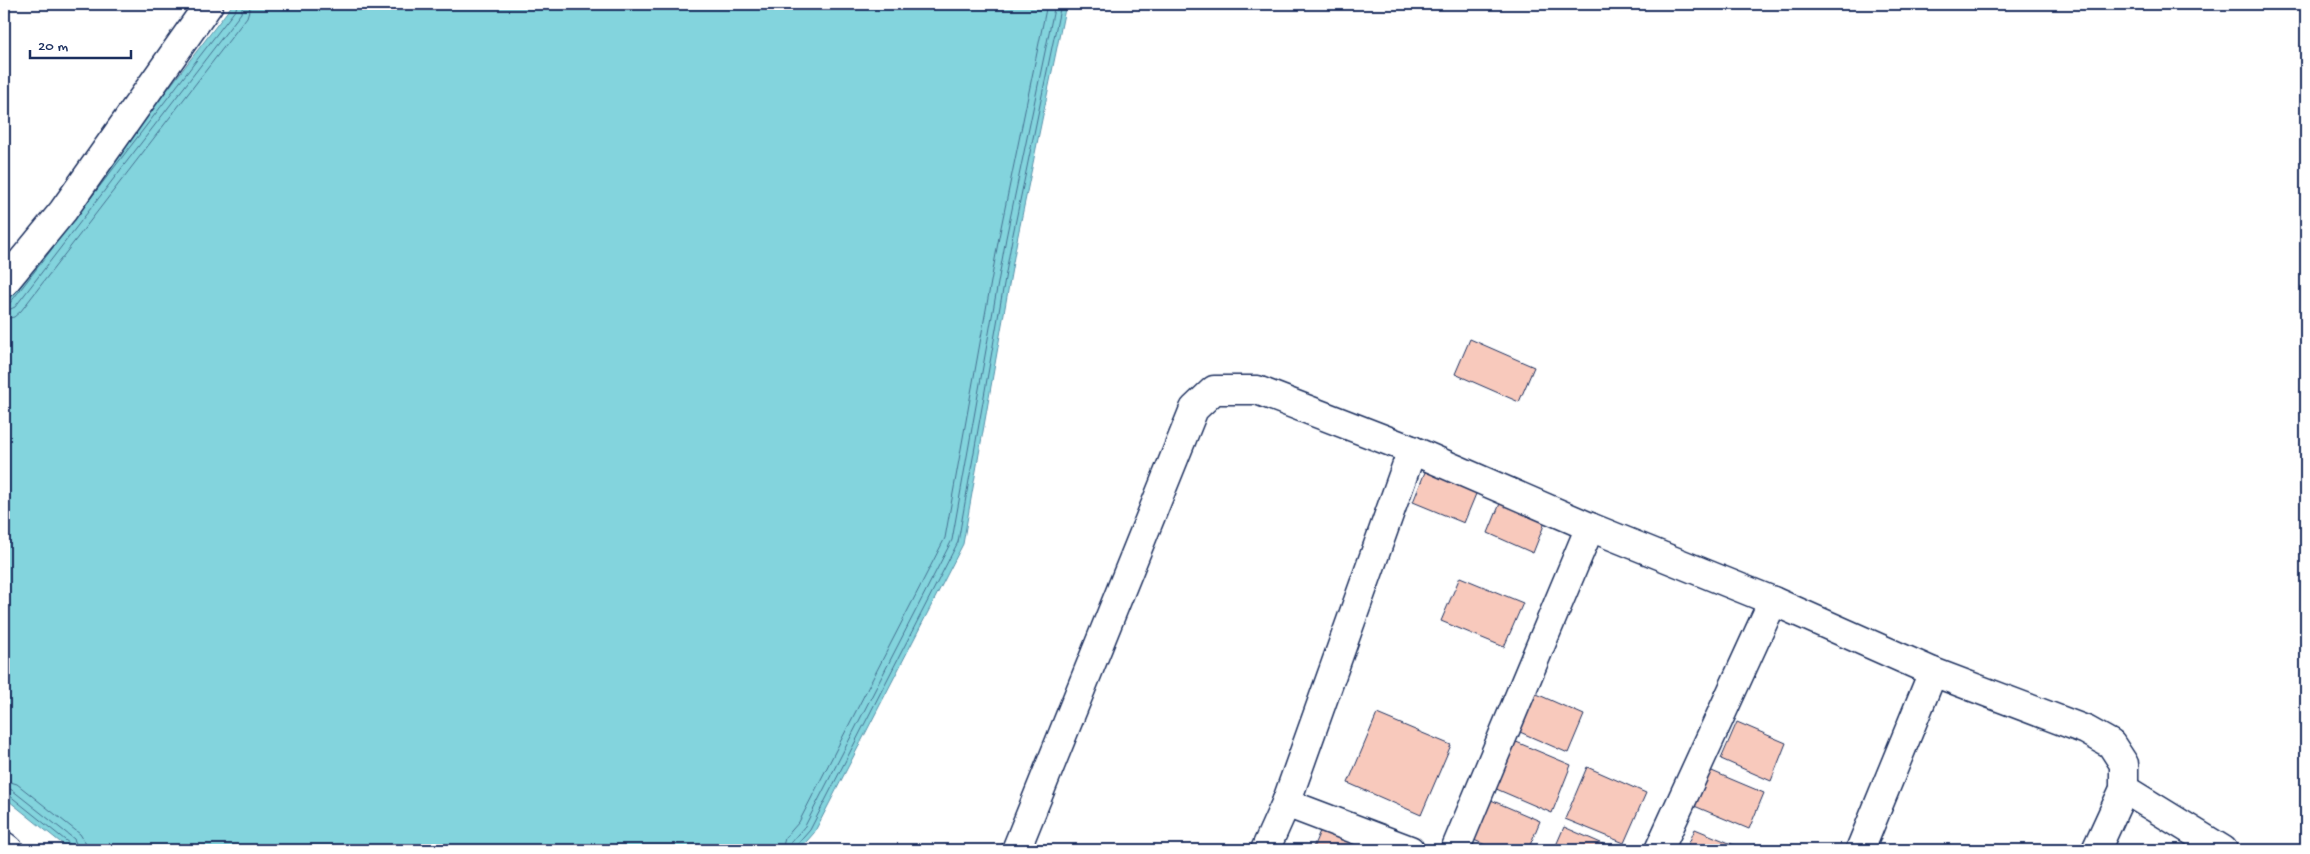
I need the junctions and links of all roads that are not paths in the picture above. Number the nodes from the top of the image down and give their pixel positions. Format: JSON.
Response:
{"nodes":[{"id":1,"x":210,"y":4,"type":"edge"},
{"id":2,"x":4,"y":283,"type":"edge"},
{"id":3,"x":1412,"y":450,"type":"junction"},
{"id":4,"x":1590,"y":527,"type":"junction"},
{"id":5,"x":1773,"y":602,"type":"junction"},
{"id":6,"x":1934,"y":672,"type":"junction"},
{"id":7,"x":2124,"y":789,"type":"junction"},
{"id":8,"x":1286,"y":803,"type":"junction"},
{"id":9,"x":4,"y":846,"type":"edge"},
{"id":10,"x":9,"y":850,"type":"edge"},
{"id":11,"x":1016,"y":850,"type":"edge"},
{"id":12,"x":1265,"y":850,"type":"edge"},
{"id":13,"x":1410,"y":850,"type":"edge"},
{"id":14,"x":1455,"y":850,"type":"edge"},
{"id":15,"x":1659,"y":850,"type":"edge"},
{"id":16,"x":1860,"y":850,"type":"edge"},
{"id":17,"x":2096,"y":850,"type":"edge"},
{"id":18,"x":2223,"y":850,"type":"edge"}],
"edges":[{"from":1,"to":2,"type":"street"},
{"from":3,"to":4,"type":"street"},
{"from":3,"to":8,"type":"street"},
{"from":3,"to":11,"type":"street"},
{"from":4,"to":5,"type":"street"},
{"from":4,"to":14,"type":"street"},
{"from":5,"to":6,"type":"street"},
{"from":5,"to":15,"type":"street"},
{"from":6,"to":7,"type":"street"},
{"from":6,"to":16,"type":"street"},
{"from":7,"to":17,"type":"street"},
{"from":7,"to":18,"type":"street"},
{"from":8,"to":12,"type":"street"},
{"from":8,"to":13,"type":"street"},
{"from":9,"to":10,"type":"street"}]}
